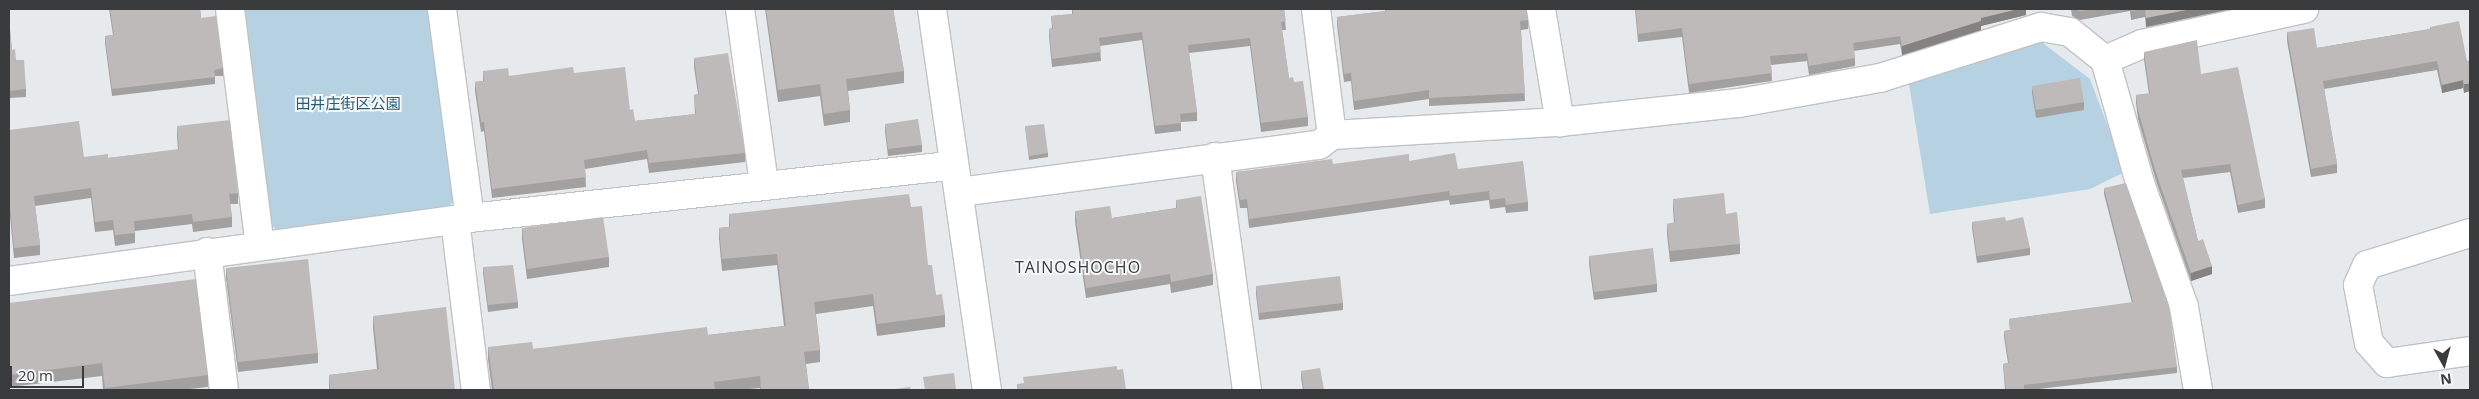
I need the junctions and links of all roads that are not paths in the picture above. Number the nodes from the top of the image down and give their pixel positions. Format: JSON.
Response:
{"nodes":[{"id":1,"x":230,"y":9,"type":"edge"},
{"id":2,"x":442,"y":9,"type":"edge"},
{"id":3,"x":740,"y":9,"type":"edge"},
{"id":4,"x":932,"y":9,"type":"edge"},
{"id":5,"x":1316,"y":9,"type":"edge"},
{"id":6,"x":1541,"y":9,"type":"edge"},
{"id":7,"x":2304,"y":9,"type":"edge"},
{"id":8,"x":2040,"y":18,"type":"edge"},
{"id":9,"x":2104,"y":60,"type":"junction"},
{"id":10,"x":1560,"y":122,"type":"junction"},
{"id":11,"x":1332,"y":135,"type":"junction"},
{"id":12,"x":1215,"y":157,"type":"junction"},
{"id":13,"x":954,"y":165,"type":"junction"},
{"id":14,"x":764,"y":185,"type":"junction"},
{"id":15,"x":960,"y":192,"type":"junction"},
{"id":16,"x":463,"y":219,"type":"junction"},
{"id":17,"x":2470,"y":233,"type":"edge"},
{"id":18,"x":260,"y":245,"type":"junction"},
{"id":19,"x":207,"y":252,"type":"junction"},
{"id":20,"x":9,"y":281,"type":"edge"},
{"id":21,"x":2470,"y":351,"type":"edge"},
{"id":22,"x":224,"y":390,"type":"edge"},
{"id":23,"x":476,"y":390,"type":"edge"},
{"id":24,"x":988,"y":390,"type":"edge"},
{"id":25,"x":1247,"y":390,"type":"edge"},
{"id":26,"x":2198,"y":390,"type":"edge"}],
"edges":[{"from":1,"to":18,"type":"street"},
{"from":2,"to":16,"type":"street"},
{"from":3,"to":14,"type":"street"},
{"from":4,"to":13,"type":"street"},
{"from":5,"to":11,"type":"street"},
{"from":6,"to":10,"type":"street"},
{"from":7,"to":9,"type":"street"},
{"from":8,"to":9,"type":"street"},
{"from":8,"to":10,"type":"street"},
{"from":9,"to":26,"type":"street"},
{"from":10,"to":11,"type":"street"},
{"from":11,"to":12,"type":"street"},
{"from":12,"to":15,"type":"street"},
{"from":12,"to":25,"type":"street"},
{"from":13,"to":14,"type":"street"},
{"from":13,"to":15,"type":"street"},
{"from":14,"to":16,"type":"street"},
{"from":15,"to":24,"type":"street"},
{"from":16,"to":18,"type":"street"},
{"from":16,"to":23,"type":"street"},
{"from":17,"to":21,"type":"street"},
{"from":18,"to":19,"type":"street"},
{"from":19,"to":20,"type":"street"},
{"from":19,"to":22,"type":"street"}]}
